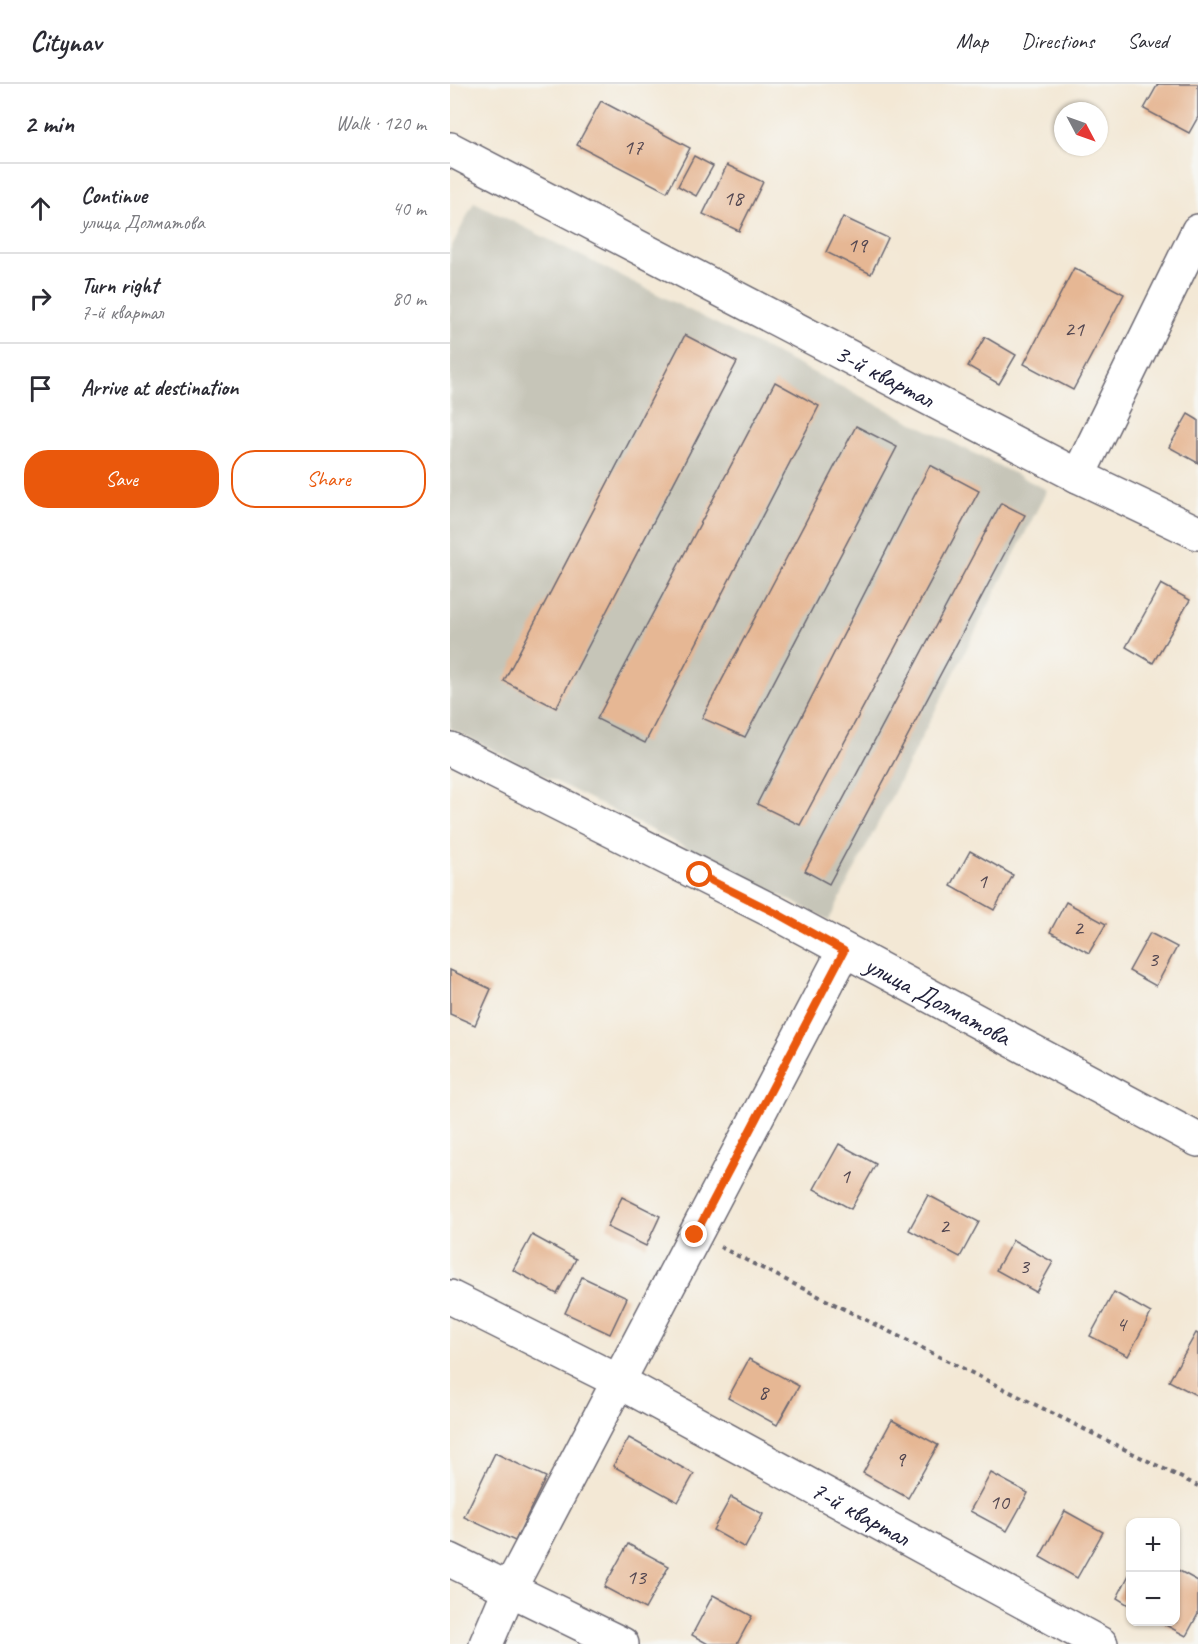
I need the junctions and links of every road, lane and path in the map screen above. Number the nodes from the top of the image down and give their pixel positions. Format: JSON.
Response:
{"nodes":[{"id":1,"x":450,"y":149,"type":"edge"},
{"id":2,"x":1196,"y":241,"type":"edge"},
{"id":3,"x":1078,"y":476,"type":"junction"},
{"id":4,"x":1198,"y":533,"type":"edge"},
{"id":5,"x":450,"y":749,"type":"edge"},
{"id":6,"x":844,"y":951,"type":"junction"},
{"id":7,"x":1198,"y":1140,"type":"edge"},
{"id":8,"x":695,"y":1235,"type":"junction"},
{"id":9,"x":450,"y":1297,"type":"edge"},
{"id":10,"x":618,"y":1381,"type":"junction"},
{"id":11,"x":1198,"y":1486,"type":"edge"},
{"id":12,"x":450,"y":1560,"type":"edge"},
{"id":13,"x":510,"y":1588,"type":"junction"},
{"id":14,"x":486,"y":1644,"type":"edge"},
{"id":15,"x":622,"y":1644,"type":"edge"},
{"id":16,"x":1101,"y":1644,"type":"edge"}],
"edges":[{"from":1,"to":3,"type":"street","name":"3-й квартал"},
{"from":2,"to":3,"type":"street"},
{"from":3,"to":4,"type":"street","name":"3-й квартал"},
{"from":5,"to":6,"type":"street","name":"улица Долматова"},
{"from":6,"to":7,"type":"street","name":"улица Долматова"},
{"from":6,"to":8,"type":"street"},
{"from":8,"to":10,"type":"street"},
{"from":8,"to":11,"type":"path"},
{"from":9,"to":10,"type":"street","name":"7-й квартал"},
{"from":10,"to":13,"type":"street"},
{"from":10,"to":16,"type":"street","name":"7-й квартал"},
{"from":12,"to":13,"type":"street"},
{"from":13,"to":14,"type":"street"},
{"from":13,"to":15,"type":"street"}]}
